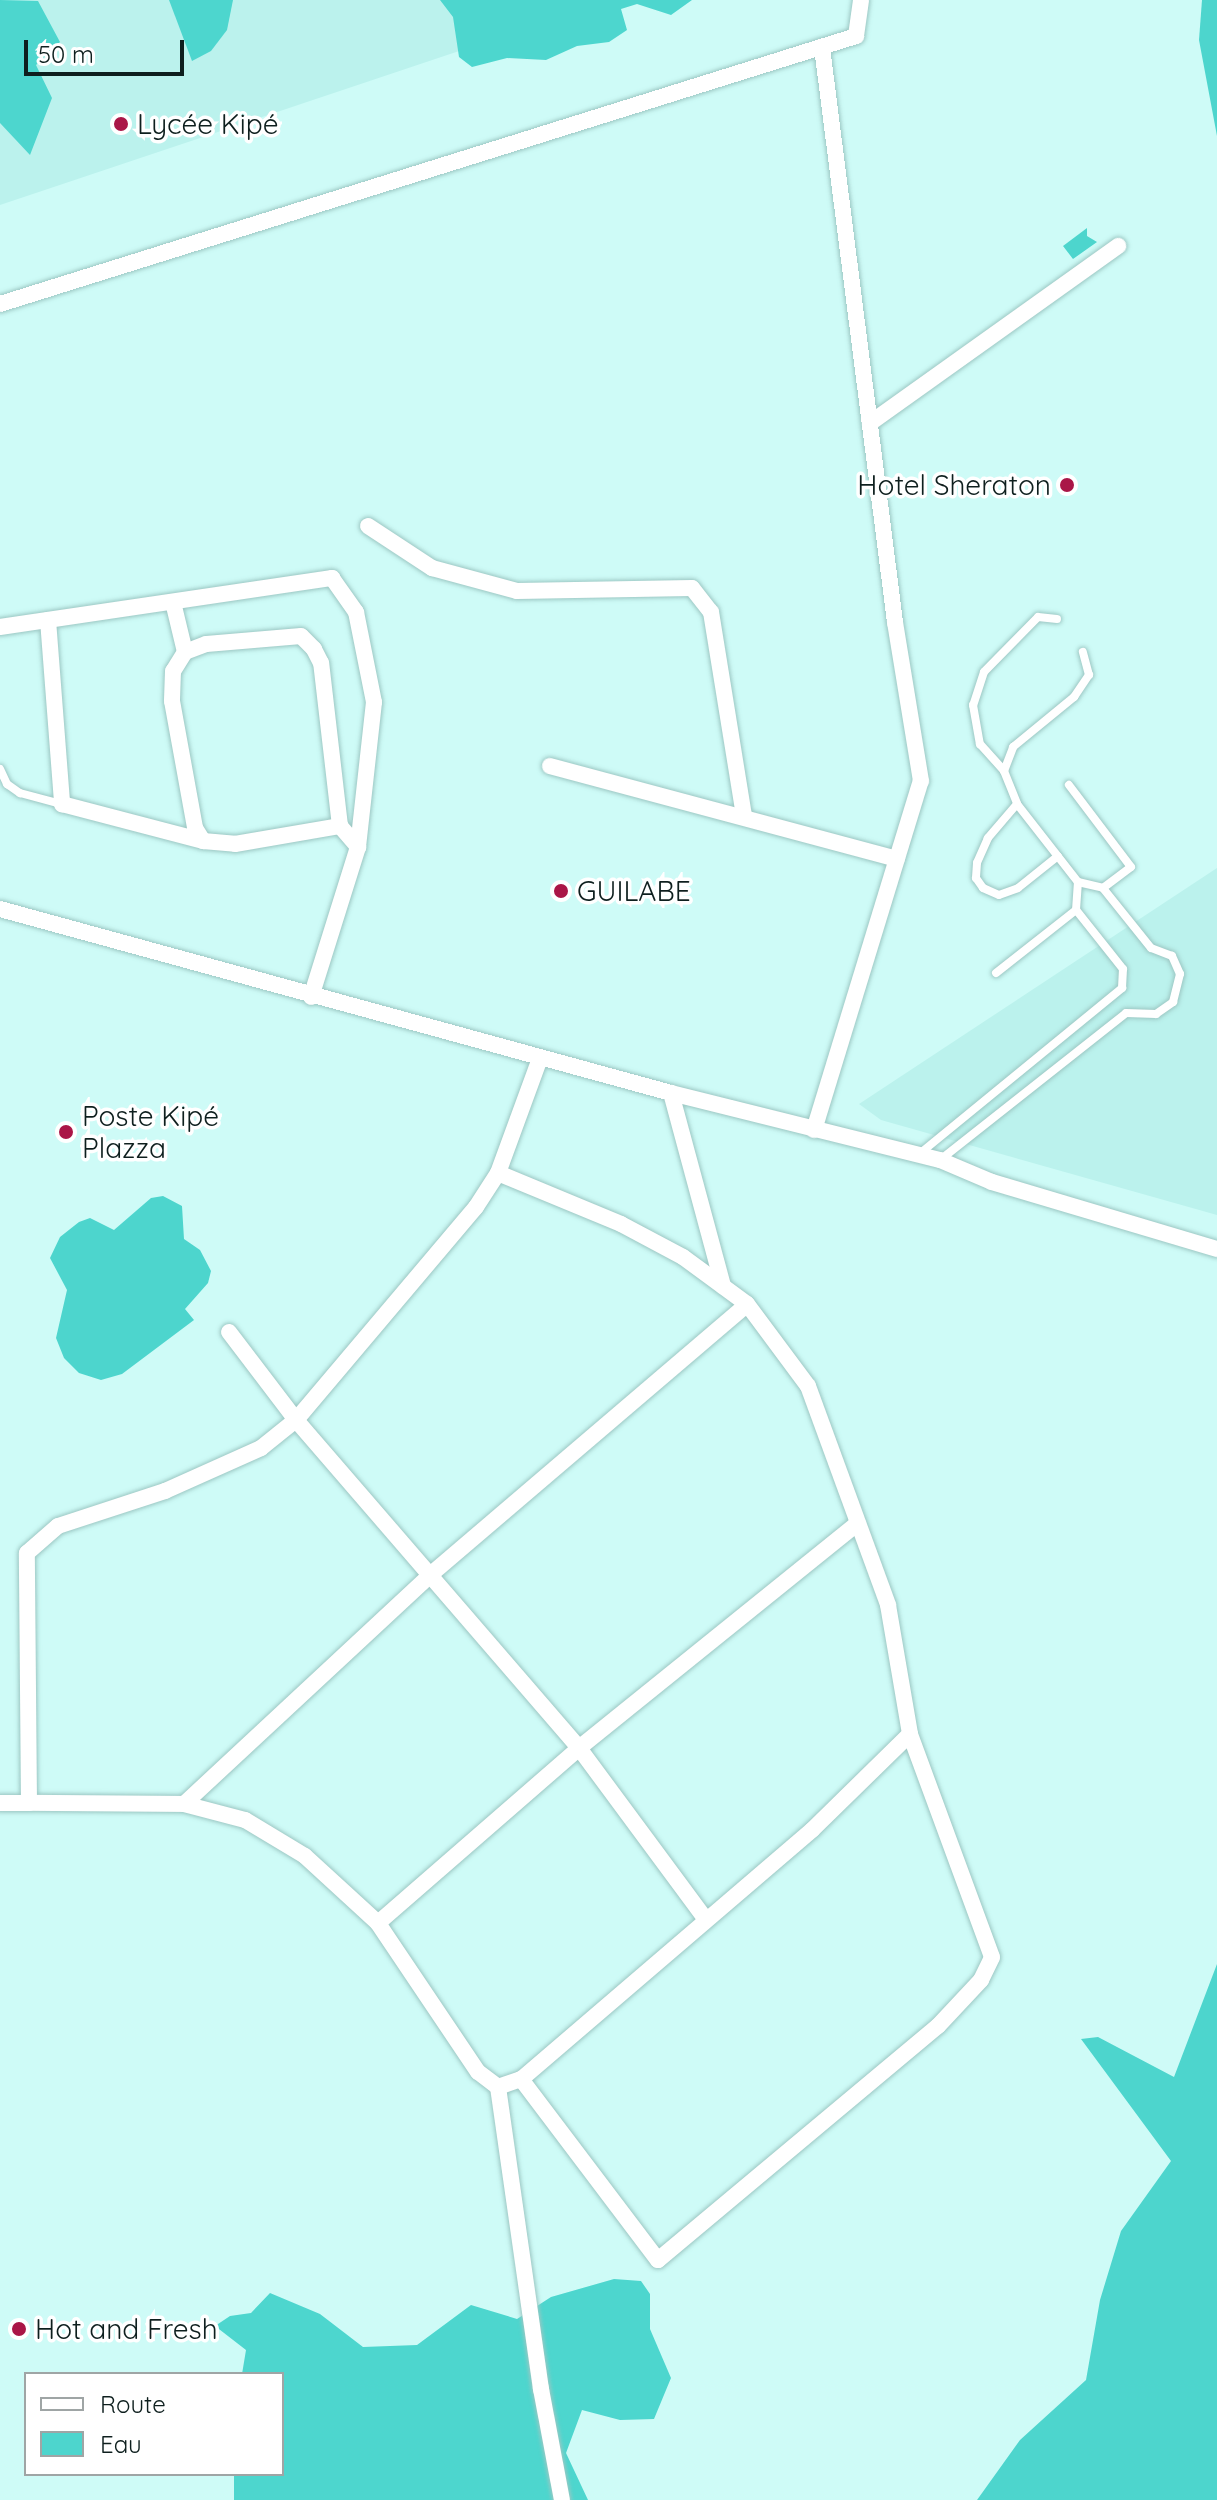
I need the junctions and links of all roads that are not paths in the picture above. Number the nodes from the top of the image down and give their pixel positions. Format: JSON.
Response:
{"nodes":[{"id":1,"x":861,"y":0,"type":"edge"},
{"id":2,"x":822,"y":47,"type":"junction"},
{"id":3,"x":1118,"y":246,"type":"dead end"},
{"id":4,"x":0,"y":304,"type":"edge"},
{"id":5,"x":870,"y":423,"type":"junction"},
{"id":6,"x":368,"y":526,"type":"dead end"},
{"id":7,"x":173,"y":602,"type":"junction"},
{"id":8,"x":1057,"y":619,"type":"dead end"},
{"id":9,"x":48,"y":620,"type":"junction"},
{"id":10,"x":0,"y":627,"type":"edge"},
{"id":11,"x":185,"y":652,"type":"junction"},
{"id":12,"x":1083,"y":652,"type":"dead end"},
{"id":13,"x":550,"y":766,"type":"dead end"},
{"id":14,"x":0,"y":769,"type":"edge"},
{"id":15,"x":1004,"y":771,"type":"junction"},
{"id":16,"x":1069,"y":785,"type":"dead end"},
{"id":17,"x":62,"y":804,"type":"junction"},
{"id":18,"x":1017,"y":804,"type":"junction"},
{"id":19,"x":744,"y":815,"type":"junction"},
{"id":20,"x":340,"y":826,"type":"junction"},
{"id":21,"x":203,"y":841,"type":"junction"},
{"id":22,"x":358,"y":847,"type":"junction"},
{"id":23,"x":1058,"y":856,"type":"junction"},
{"id":24,"x":897,"y":859,"type":"junction"},
{"id":25,"x":1078,"y":882,"type":"junction"},
{"id":26,"x":1103,"y":888,"type":"junction"},
{"id":27,"x":0,"y":909,"type":"edge"},
{"id":28,"x":1076,"y":910,"type":"junction"},
{"id":29,"x":996,"y":973,"type":"dead end"},
{"id":30,"x":311,"y":997,"type":"junction"},
{"id":31,"x":540,"y":1058,"type":"junction"},
{"id":32,"x":671,"y":1093,"type":"junction"},
{"id":33,"x":814,"y":1130,"type":"junction"},
{"id":34,"x":918,"y":1155,"type":"junction"},
{"id":35,"x":940,"y":1160,"type":"junction"},
{"id":36,"x":498,"y":1173,"type":"junction"},
{"id":37,"x":1217,"y":1249,"type":"edge"},
{"id":38,"x":723,"y":1286,"type":"junction"},
{"id":39,"x":747,"y":1304,"type":"junction"},
{"id":40,"x":229,"y":1332,"type":"dead end"},
{"id":41,"x":296,"y":1420,"type":"junction"},
{"id":42,"x":858,"y":1523,"type":"junction"},
{"id":43,"x":429,"y":1576,"type":"junction"},
{"id":44,"x":910,"y":1734,"type":"junction"},
{"id":45,"x":579,"y":1748,"type":"junction"},
{"id":46,"x":0,"y":1803,"type":"edge"},
{"id":47,"x":29,"y":1803,"type":"junction"},
{"id":48,"x":184,"y":1804,"type":"junction"},
{"id":49,"x":705,"y":1918,"type":"junction"},
{"id":50,"x":378,"y":1923,"type":"junction"},
{"id":51,"x":521,"y":2079,"type":"junction"},
{"id":52,"x":498,"y":2087,"type":"junction"},
{"id":53,"x":562,"y":2500,"type":"edge"}],
"edges":[{"from":1,"to":2,"type":"street"},
{"from":2,"to":4,"type":"street"},
{"from":2,"to":5,"type":"street"},
{"from":3,"to":5,"type":"street"},
{"from":5,"to":24,"type":"street"},
{"from":6,"to":19,"type":"street"},
{"from":7,"to":9,"type":"street"},
{"from":7,"to":11,"type":"street"},
{"from":7,"to":22,"type":"street"},
{"from":8,"to":15,"type":"lane"},
{"from":9,"to":10,"type":"street"},
{"from":9,"to":17,"type":"street"},
{"from":11,"to":20,"type":"street"},
{"from":11,"to":21,"type":"street"},
{"from":12,"to":15,"type":"lane"},
{"from":13,"to":19,"type":"street"},
{"from":14,"to":17,"type":"lane"},
{"from":15,"to":18,"type":"lane"},
{"from":16,"to":26,"type":"lane"},
{"from":17,"to":21,"type":"street"},
{"from":18,"to":23,"type":"lane"},
{"from":18,"to":23,"type":"lane"},
{"from":19,"to":24,"type":"street"},
{"from":20,"to":21,"type":"street"},
{"from":20,"to":22,"type":"street"},
{"from":22,"to":30,"type":"street"},
{"from":23,"to":25,"type":"lane"},
{"from":24,"to":33,"type":"street"},
{"from":25,"to":26,"type":"lane"},
{"from":25,"to":28,"type":"lane"},
{"from":26,"to":35,"type":"lane"},
{"from":27,"to":30,"type":"street"},
{"from":28,"to":29,"type":"lane"},
{"from":28,"to":34,"type":"lane"},
{"from":30,"to":31,"type":"street"},
{"from":31,"to":32,"type":"street"},
{"from":31,"to":36,"type":"street"},
{"from":32,"to":33,"type":"street"},
{"from":32,"to":38,"type":"street"},
{"from":33,"to":34,"type":"street"},
{"from":34,"to":35,"type":"street"},
{"from":35,"to":37,"type":"street"},
{"from":36,"to":38,"type":"street"},
{"from":36,"to":41,"type":"street"},
{"from":38,"to":39,"type":"street"},
{"from":39,"to":42,"type":"street"},
{"from":39,"to":43,"type":"street"},
{"from":40,"to":41,"type":"street"},
{"from":41,"to":43,"type":"street"},
{"from":41,"to":47,"type":"street"},
{"from":42,"to":44,"type":"street"},
{"from":42,"to":45,"type":"street"},
{"from":43,"to":45,"type":"street"},
{"from":43,"to":48,"type":"street"},
{"from":44,"to":49,"type":"street"},
{"from":44,"to":51,"type":"street"},
{"from":45,"to":49,"type":"street"},
{"from":45,"to":50,"type":"street"},
{"from":46,"to":47,"type":"street"},
{"from":47,"to":48,"type":"street"},
{"from":48,"to":50,"type":"street"},
{"from":49,"to":51,"type":"street"},
{"from":50,"to":52,"type":"street"},
{"from":51,"to":52,"type":"street"},
{"from":52,"to":53,"type":"street"}]}
